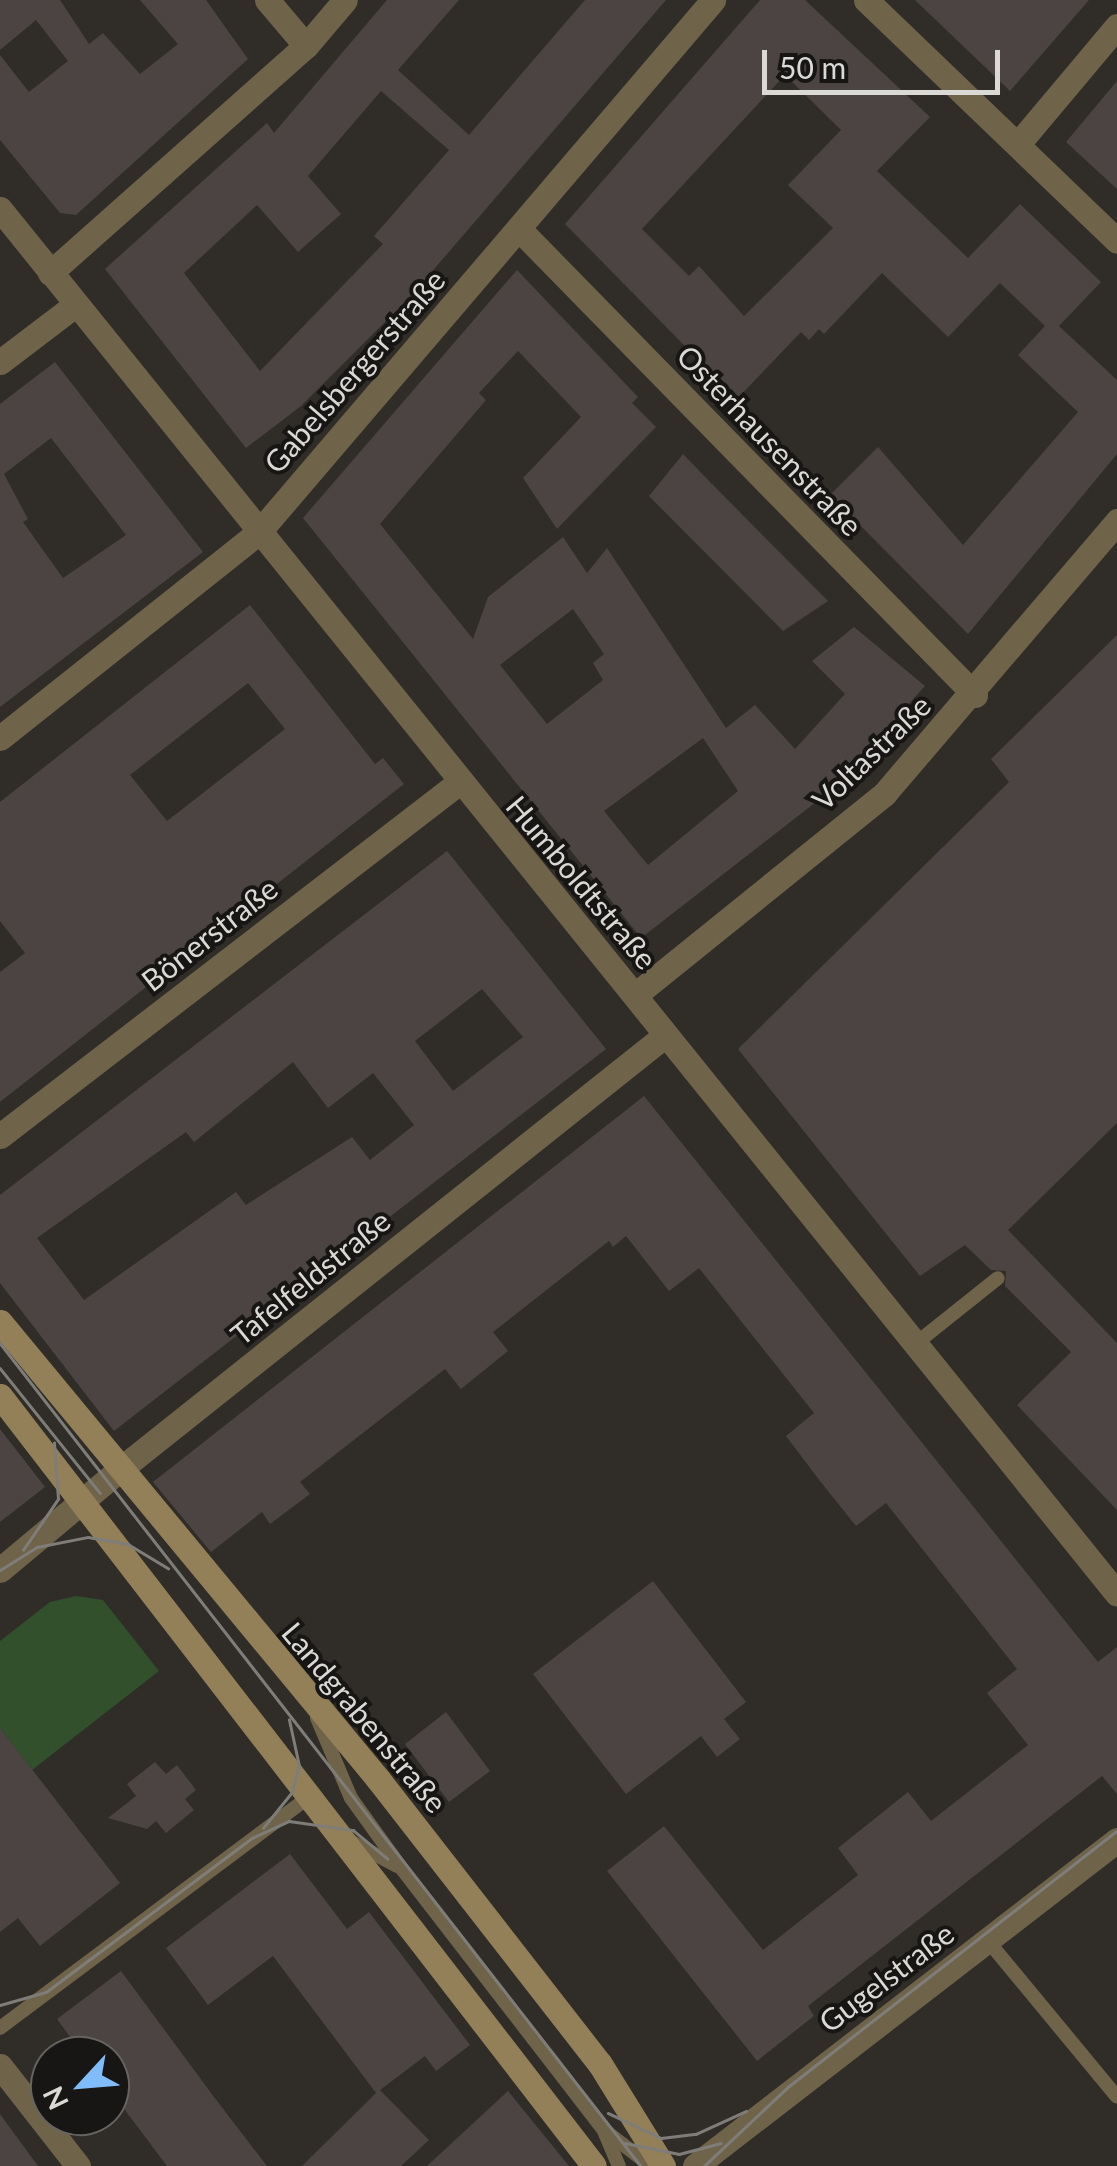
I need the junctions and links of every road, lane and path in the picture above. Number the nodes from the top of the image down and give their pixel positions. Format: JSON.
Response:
{"nodes":[{"id":1,"x":267,"y":0,"type":"edge"},
{"id":2,"x":344,"y":0,"type":"edge"},
{"id":3,"x":713,"y":0,"type":"edge"},
{"id":4,"x":866,"y":0,"type":"edge"},
{"id":5,"x":1117,"y":26,"type":"edge"},
{"id":6,"x":306,"y":46,"type":"junction"},
{"id":7,"x":1018,"y":144,"type":"junction"},
{"id":8,"x":0,"y":209,"type":"edge"},
{"id":9,"x":520,"y":230,"type":"junction"},
{"id":10,"x":1117,"y":241,"type":"edge"},
{"id":11,"x":50,"y":273,"type":"junction"},
{"id":12,"x":75,"y":304,"type":"junction"},
{"id":13,"x":0,"y":362,"type":"edge"},
{"id":14,"x":1117,"y":521,"type":"edge"},
{"id":15,"x":258,"y":532,"type":"junction"},
{"id":16,"x":974,"y":696,"type":"junction"},
{"id":17,"x":0,"y":738,"type":"edge"},
{"id":18,"x":457,"y":784,"type":"junction"},
{"id":19,"x":635,"y":994,"type":"junction"},
{"id":20,"x":663,"y":1037,"type":"junction"},
{"id":21,"x":0,"y":1136,"type":"edge"},
{"id":22,"x":998,"y":1278,"type":"dead end"},
{"id":23,"x":0,"y":1322,"type":"edge"},
{"id":24,"x":913,"y":1346,"type":"junction"},
{"id":25,"x":0,"y":1396,"type":"edge"},
{"id":26,"x":118,"y":1472,"type":"junction"},
{"id":27,"x":83,"y":1504,"type":"junction"},
{"id":28,"x":0,"y":1570,"type":"edge"},
{"id":29,"x":1117,"y":1594,"type":"edge"},
{"id":30,"x":310,"y":1702,"type":"junction"},
{"id":31,"x":309,"y":1798,"type":"junction"},
{"id":32,"x":334,"y":1833,"type":"junction"},
{"id":33,"x":1117,"y":1840,"type":"edge"},
{"id":34,"x":402,"y":1869,"type":"junction"},
{"id":35,"x":988,"y":1941,"type":"junction"},
{"id":36,"x":0,"y":2028,"type":"edge"},
{"id":37,"x":0,"y":2066,"type":"edge"},
{"id":38,"x":1117,"y":2097,"type":"edge"},
{"id":39,"x":604,"y":2130,"type":"junction"},
{"id":40,"x":78,"y":2166,"type":"edge"},
{"id":41,"x":594,"y":2166,"type":"edge"},
{"id":42,"x":619,"y":2166,"type":"edge"},
{"id":43,"x":651,"y":2166,"type":"edge"},
{"id":44,"x":663,"y":2166,"type":"edge"},
{"id":45,"x":695,"y":2166,"type":"edge"}],
"edges":[{"from":1,"to":6,"type":"street"},
{"from":2,"to":6,"type":"street"},
{"from":3,"to":9,"type":"street","name":"Gabelsbergerstraße"},
{"from":4,"to":7,"type":"street"},
{"from":5,"to":7,"type":"street"},
{"from":6,"to":11,"type":"street"},
{"from":7,"to":10,"type":"street"},
{"from":8,"to":11,"type":"street","name":"Humboldtstraße"},
{"from":9,"to":15,"type":"street","name":"Gabelsbergerstraße"},
{"from":9,"to":16,"type":"street","name":"Osterhausenstraße"},
{"from":11,"to":12,"type":"street","name":"Humboldtstraße"},
{"from":12,"to":13,"type":"street"},
{"from":12,"to":15,"type":"street","name":"Humboldtstraße"},
{"from":14,"to":16,"type":"street","name":"Voltastraße"},
{"from":15,"to":17,"type":"street","name":"Gabelsbergerstraße"},
{"from":15,"to":18,"type":"street","name":"Humboldtstraße"},
{"from":16,"to":19,"type":"street","name":"Voltastraße"},
{"from":18,"to":19,"type":"street","name":"Humboldtstraße"},
{"from":18,"to":21,"type":"street","name":"Bönerstraße"},
{"from":19,"to":20,"type":"street","name":"Humboldtstraße"},
{"from":20,"to":24,"type":"street","name":"Humboldtstraße"},
{"from":20,"to":26,"type":"street","name":"Tafelfeldstraße"},
{"from":22,"to":24,"type":"lane"},
{"from":23,"to":26,"type":"main road","name":"Landgrabenstraße"},
{"from":24,"to":29,"type":"street","name":"Humboldtstraße"},
{"from":25,"to":27,"type":"main road"},
{"from":26,"to":27,"type":"street","name":"Tafelfeldstraße"},
{"from":26,"to":30,"type":"main road","name":"Landgrabenstraße"},
{"from":27,"to":28,"type":"street","name":"Tafelfeldstraße"},
{"from":27,"to":31,"type":"main road"},
{"from":30,"to":34,"type":"lane"},
{"from":30,"to":44,"type":"main road","name":"Landgrabenstraße"},
{"from":31,"to":32,"type":"main road"},
{"from":31,"to":36,"type":"lane"},
{"from":32,"to":34,"type":"lane"},
{"from":32,"to":41,"type":"main road"},
{"from":33,"to":35,"type":"street","name":"Gugelstraße"},
{"from":34,"to":39,"type":"lane"},
{"from":35,"to":38,"type":"lane"},
{"from":35,"to":45,"type":"street","name":"Gugelstraße"},
{"from":37,"to":40,"type":"street"},
{"from":39,"to":42,"type":"lane"},
{"from":39,"to":43,"type":"lane"}]}
